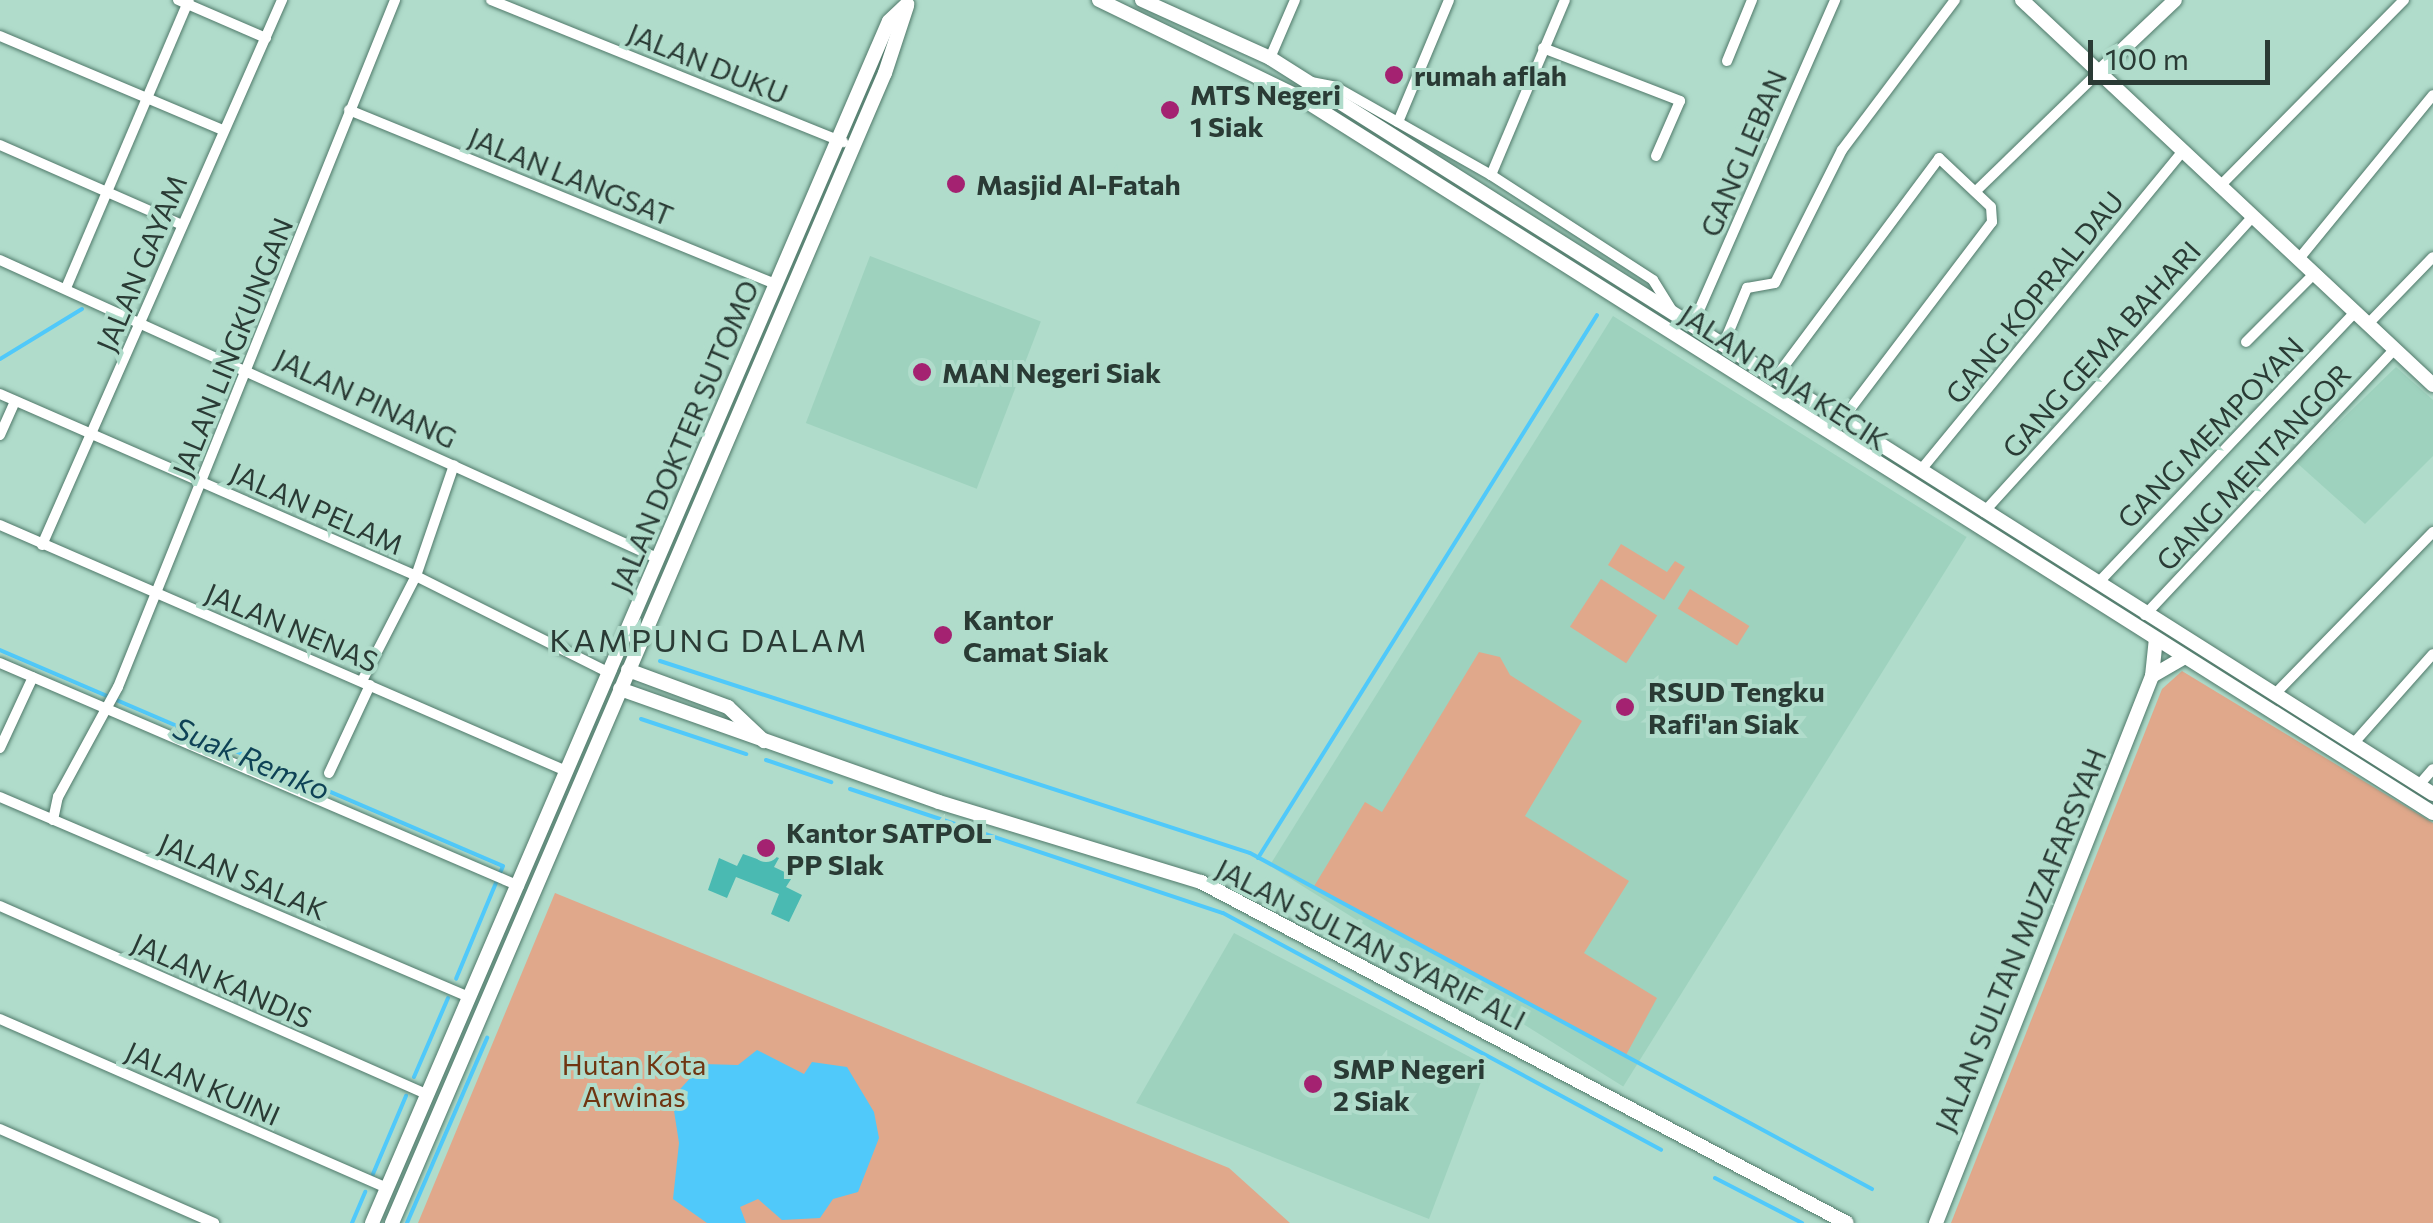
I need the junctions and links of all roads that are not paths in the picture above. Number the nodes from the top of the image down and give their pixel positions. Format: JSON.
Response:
{"nodes":[{"id":1,"x":282,"y":0,"type":"edge"},
{"id":2,"x":396,"y":0,"type":"edge"},
{"id":3,"x":491,"y":0,"type":"edge"},
{"id":4,"x":1099,"y":0,"type":"edge"},
{"id":5,"x":1142,"y":0,"type":"edge"},
{"id":6,"x":1295,"y":0,"type":"edge"},
{"id":7,"x":1449,"y":0,"type":"edge"},
{"id":8,"x":1565,"y":0,"type":"edge"},
{"id":9,"x":1752,"y":0,"type":"edge"},
{"id":10,"x":1834,"y":0,"type":"edge"},
{"id":11,"x":1955,"y":0,"type":"edge"},
{"id":12,"x":2022,"y":0,"type":"edge"},
{"id":13,"x":2175,"y":0,"type":"edge"},
{"id":14,"x":2404,"y":0,"type":"edge"},
{"id":15,"x":185,"y":1,"type":"edge"},
{"id":16,"x":907,"y":2,"type":"edge"},
{"id":17,"x":1164,"y":4,"type":"edge"},
{"id":18,"x":0,"y":36,"type":"edge"},
{"id":19,"x":266,"y":38,"type":"junction"},
{"id":20,"x":1543,"y":48,"type":"junction"},
{"id":21,"x":1270,"y":58,"type":"junction"},
{"id":22,"x":1727,"y":61,"type":"dead end"},
{"id":23,"x":2100,"y":71,"type":"junction"},
{"id":24,"x":1310,"y":83,"type":"junction"},
{"id":25,"x":2433,"y":95,"type":"edge"},
{"id":26,"x":146,"y":98,"type":"junction"},
{"id":27,"x":1301,"y":98,"type":"junction"},
{"id":28,"x":349,"y":110,"type":"junction"},
{"id":29,"x":1398,"y":122,"type":"junction"},
{"id":30,"x":223,"y":130,"type":"junction"},
{"id":31,"x":846,"y":144,"type":"junction"},
{"id":32,"x":0,"y":145,"type":"edge"},
{"id":33,"x":2182,"y":152,"type":"junction"},
{"id":34,"x":1656,"y":156,"type":"dead end"},
{"id":35,"x":1491,"y":176,"type":"junction"},
{"id":36,"x":2220,"y":187,"type":"junction"},
{"id":37,"x":1976,"y":190,"type":"junction"},
{"id":38,"x":104,"y":192,"type":"junction"},
{"id":39,"x":2252,"y":218,"type":"junction"},
{"id":40,"x":182,"y":225,"type":"junction"},
{"id":41,"x":2433,"y":256,"type":"edge"},
{"id":42,"x":0,"y":260,"type":"edge"},
{"id":43,"x":2298,"y":260,"type":"junction"},
{"id":44,"x":2312,"y":275,"type":"junction"},
{"id":45,"x":776,"y":284,"type":"junction"},
{"id":46,"x":66,"y":288,"type":"junction"},
{"id":47,"x":2355,"y":312,"type":"junction"},
{"id":48,"x":1674,"y":313,"type":"junction"},
{"id":49,"x":139,"y":323,"type":"junction"},
{"id":50,"x":1693,"y":324,"type":"junction"},
{"id":51,"x":2368,"y":324,"type":"junction"},
{"id":52,"x":2246,"y":342,"type":"dead end"},
{"id":53,"x":1724,"y":344,"type":"junction"},
{"id":54,"x":2394,"y":350,"type":"junction"},
{"id":55,"x":249,"y":368,"type":"junction"},
{"id":56,"x":1776,"y":377,"type":"junction"},
{"id":57,"x":2433,"y":385,"type":"edge"},
{"id":58,"x":0,"y":394,"type":"edge"},
{"id":59,"x":15,"y":401,"type":"junction"},
{"id":60,"x":1841,"y":421,"type":"junction"},
{"id":61,"x":92,"y":432,"type":"junction"},
{"id":62,"x":0,"y":434,"type":"edge"},
{"id":63,"x":454,"y":465,"type":"junction"},
{"id":64,"x":1920,"y":471,"type":"junction"},
{"id":65,"x":202,"y":482,"type":"junction"},
{"id":66,"x":1984,"y":512,"type":"junction"},
{"id":67,"x":0,"y":526,"type":"edge"},
{"id":68,"x":2433,"y":532,"type":"edge"},
{"id":69,"x":42,"y":545,"type":"junction"},
{"id":70,"x":656,"y":558,"type":"junction"},
{"id":71,"x":416,"y":576,"type":"junction"},
{"id":72,"x":2098,"y":582,"type":"junction"},
{"id":73,"x":156,"y":593,"type":"junction"},
{"id":74,"x":2146,"y":615,"type":"junction"},
{"id":75,"x":2156,"y":639,"type":"junction"},
{"id":76,"x":2433,"y":654,"type":"edge"},
{"id":77,"x":2185,"y":656,"type":"junction"},
{"id":78,"x":0,"y":662,"type":"edge"},
{"id":79,"x":628,"y":670,"type":"junction"},
{"id":80,"x":610,"y":673,"type":"junction"},
{"id":81,"x":2152,"y":676,"type":"junction"},
{"id":82,"x":34,"y":677,"type":"junction"},
{"id":83,"x":366,"y":683,"type":"junction"},
{"id":84,"x":620,"y":688,"type":"junction"},
{"id":85,"x":2274,"y":696,"type":"junction"},
{"id":86,"x":107,"y":709,"type":"junction"},
{"id":87,"x":2305,"y":714,"type":"junction"},
{"id":88,"x":2296,"y":728,"type":"junction"},
{"id":89,"x":764,"y":741,"type":"junction"},
{"id":90,"x":2353,"y":744,"type":"junction"},
{"id":91,"x":0,"y":748,"type":"edge"},
{"id":92,"x":2433,"y":769,"type":"edge"},
{"id":93,"x":566,"y":771,"type":"junction"},
{"id":94,"x":329,"y":773,"type":"dead end"},
{"id":95,"x":2419,"y":785,"type":"junction"},
{"id":96,"x":2433,"y":794,"type":"edge"},
{"id":97,"x":0,"y":797,"type":"edge"},
{"id":98,"x":2433,"y":813,"type":"edge"},
{"id":99,"x":53,"y":820,"type":"junction"},
{"id":100,"x":506,"y":880,"type":"junction"},
{"id":101,"x":0,"y":906,"type":"edge"},
{"id":102,"x":469,"y":997,"type":"junction"},
{"id":103,"x":0,"y":1019,"type":"edge"},
{"id":104,"x":451,"y":1039,"type":"junction"},
{"id":105,"x":467,"y":1047,"type":"junction"},
{"id":106,"x":427,"y":1094,"type":"junction"},
{"id":107,"x":0,"y":1129,"type":"edge"},
{"id":108,"x":387,"y":1188,"type":"junction"},
{"id":109,"x":214,"y":1223,"type":"edge"},
{"id":110,"x":372,"y":1223,"type":"edge"},
{"id":111,"x":392,"y":1223,"type":"edge"},
{"id":112,"x":1847,"y":1223,"type":"edge"},
{"id":113,"x":1936,"y":1223,"type":"edge"}],
"edges":[{"from":1,"to":19,"type":"street","name":"JALAN GAYAM"},
{"from":2,"to":28,"type":"street","name":"JALAN LINGKUNGAN"},
{"from":3,"to":31,"type":"street","name":"JALAN DUKU"},
{"from":4,"to":27,"type":"main road","name":"JALAN RAJA KECIK"},
{"from":5,"to":17,"type":"main road","name":"JALAN RAJA KECIK"},
{"from":6,"to":21,"type":"street"},
{"from":7,"to":29,"type":"street"},
{"from":8,"to":20,"type":"street"},
{"from":9,"to":22,"type":"street"},
{"from":10,"to":50,"type":"street","name":"GANG LEBAN"},
{"from":11,"to":53,"type":"street"},
{"from":12,"to":23,"type":"main road"},
{"from":13,"to":23,"type":"main road"},
{"from":14,"to":36,"type":"street"},
{"from":15,"to":19,"type":"street"},
{"from":15,"to":26,"type":"street"},
{"from":16,"to":31,"type":"main road","name":"JALAN DOKTER SUTOMO"},
{"from":17,"to":21,"type":"main road","name":"JALAN RAJA KECIK"},
{"from":18,"to":26,"type":"street"},
{"from":19,"to":30,"type":"street","name":"JALAN GAYAM"},
{"from":20,"to":34,"type":"street"},
{"from":20,"to":35,"type":"street"},
{"from":21,"to":24,"type":"main road","name":"JALAN RAJA KECIK"},
{"from":23,"to":33,"type":"main road"},
{"from":23,"to":37,"type":"street"},
{"from":24,"to":27,"type":"street"},
{"from":24,"to":29,"type":"street"},
{"from":24,"to":48,"type":"main road","name":"JALAN RAJA KECIK"},
{"from":25,"to":43,"type":"street"},
{"from":26,"to":30,"type":"street"},
{"from":26,"to":38,"type":"street"},
{"from":27,"to":75,"type":"main road","name":"JALAN RAJA KECIK"},
{"from":28,"to":45,"type":"street","name":"JALAN LANGSAT"},
{"from":28,"to":55,"type":"street","name":"JALAN LINGKUNGAN"},
{"from":29,"to":35,"type":"street"},
{"from":30,"to":40,"type":"street","name":"JALAN GAYAM"},
{"from":31,"to":45,"type":"main road","name":"JALAN DOKTER SUTOMO"},
{"from":31,"to":79,"type":"main road","name":"JALAN DOKTER SUTOMO"},
{"from":32,"to":38,"type":"street"},
{"from":33,"to":36,"type":"main road"},
{"from":33,"to":64,"type":"street","name":"GANG KOPRAL DAU"},
{"from":35,"to":48,"type":"street"},
{"from":36,"to":39,"type":"main road"},
{"from":37,"to":56,"type":"street"},
{"from":37,"to":60,"type":"street"},
{"from":38,"to":40,"type":"street"},
{"from":38,"to":46,"type":"street"},
{"from":39,"to":43,"type":"main road"},
{"from":39,"to":66,"type":"street","name":"GANG GEMA BAHARI"},
{"from":40,"to":49,"type":"street","name":"JALAN GAYAM"},
{"from":41,"to":51,"type":"street"},
{"from":42,"to":46,"type":"street","name":"JALAN PINANG"},
{"from":43,"to":44,"type":"main road"},
{"from":44,"to":47,"type":"main road"},
{"from":44,"to":52,"type":"street"},
{"from":45,"to":70,"type":"main road","name":"JALAN DOKTER SUTOMO"},
{"from":46,"to":49,"type":"street","name":"JALAN PINANG"},
{"from":47,"to":51,"type":"main road"},
{"from":47,"to":72,"type":"street","name":"GANG MEMPOYAN"},
{"from":48,"to":50,"type":"main road","name":"JALAN RAJA KECIK"},
{"from":49,"to":55,"type":"street","name":"JALAN PINANG"},
{"from":49,"to":61,"type":"street","name":"JALAN GAYAM"},
{"from":50,"to":53,"type":"main road","name":"JALAN RAJA KECIK"},
{"from":51,"to":54,"type":"main road"},
{"from":53,"to":56,"type":"main road","name":"JALAN RAJA KECIK"},
{"from":54,"to":57,"type":"main road"},
{"from":54,"to":74,"type":"street","name":"GANG MENTANGOR"},
{"from":55,"to":63,"type":"street","name":"JALAN PINANG"},
{"from":55,"to":65,"type":"street","name":"JALAN LINGKUNGAN"},
{"from":56,"to":60,"type":"main road","name":"JALAN RAJA KECIK"},
{"from":58,"to":59,"type":"street","name":"JALAN PELAM"},
{"from":59,"to":61,"type":"street","name":"JALAN PELAM"},
{"from":59,"to":62,"type":"street"},
{"from":60,"to":64,"type":"main road","name":"JALAN RAJA KECIK"},
{"from":61,"to":65,"type":"street","name":"JALAN PELAM"},
{"from":61,"to":69,"type":"street","name":"JALAN GAYAM"},
{"from":63,"to":70,"type":"street","name":"JALAN PINANG"},
{"from":63,"to":71,"type":"street"},
{"from":64,"to":66,"type":"main road","name":"JALAN RAJA KECIK"},
{"from":65,"to":71,"type":"street","name":"JALAN PELAM"},
{"from":65,"to":73,"type":"street","name":"JALAN LINGKUNGAN"},
{"from":66,"to":72,"type":"main road","name":"JALAN RAJA KECIK"},
{"from":67,"to":69,"type":"street","name":"JALAN NENAS"},
{"from":68,"to":85,"type":"street"},
{"from":69,"to":73,"type":"street","name":"JALAN NENAS"},
{"from":70,"to":80,"type":"main road","name":"JALAN DOKTER SUTOMO"},
{"from":71,"to":80,"type":"street","name":"JALAN PELAM"},
{"from":71,"to":83,"type":"street"},
{"from":72,"to":74,"type":"main road","name":"JALAN RAJA KECIK"},
{"from":73,"to":83,"type":"street","name":"JALAN NENAS"},
{"from":73,"to":86,"type":"street","name":"JALAN LINGKUNGAN"},
{"from":74,"to":85,"type":"main road","name":"JALAN RAJA KECIK"},
{"from":75,"to":77,"type":"main road","name":"JALAN RAJA KECIK"},
{"from":75,"to":81,"type":"main road","name":"JALAN SULTAN MUZAFARSYAH"},
{"from":76,"to":90,"type":"street"},
{"from":77,"to":81,"type":"main road"},
{"from":77,"to":88,"type":"main road","name":"JALAN RAJA KECIK"},
{"from":78,"to":82,"type":"street"},
{"from":79,"to":80,"type":"street"},
{"from":79,"to":84,"type":"main road","name":"JALAN DOKTER SUTOMO"},
{"from":79,"to":89,"type":"main road"},
{"from":80,"to":84,"type":"street"},
{"from":80,"to":93,"type":"main road","name":"JALAN DOKTER SUTOMO"},
{"from":81,"to":113,"type":"main road","name":"JALAN SULTAN MUZAFARSYAH"},
{"from":82,"to":86,"type":"street"},
{"from":82,"to":91,"type":"street"},
{"from":83,"to":93,"type":"street","name":"JALAN NENAS"},
{"from":83,"to":94,"type":"street"},
{"from":84,"to":89,"type":"main road","name":"JALAN SULTAN SYARIF ALI"},
{"from":84,"to":105,"type":"main road","name":"JALAN DOKTER SUTOMO"},
{"from":85,"to":87,"type":"main road","name":"JALAN RAJA KECIK"},
{"from":86,"to":99,"type":"street","name":"JALAN LINGKUNGAN"},
{"from":86,"to":100,"type":"street"},
{"from":87,"to":88,"type":"main road"},
{"from":87,"to":90,"type":"main road","name":"JALAN RAJA KECIK"},
{"from":88,"to":98,"type":"main road","name":"JALAN RAJA KECIK"},
{"from":89,"to":112,"type":"main road","name":"JALAN SULTAN SYARIF ALI"},
{"from":90,"to":95,"type":"main road","name":"JALAN RAJA KECIK"},
{"from":92,"to":95,"type":"street"},
{"from":93,"to":100,"type":"main road","name":"JALAN DOKTER SUTOMO"},
{"from":95,"to":96,"type":"main road","name":"JALAN RAJA KECIK"},
{"from":97,"to":99,"type":"street","name":"JALAN SALAK"},
{"from":99,"to":102,"type":"street","name":"JALAN SALAK"},
{"from":100,"to":102,"type":"main road","name":"JALAN DOKTER SUTOMO"},
{"from":101,"to":106,"type":"street","name":"JALAN KANDIS"},
{"from":102,"to":104,"type":"main road","name":"JALAN DOKTER SUTOMO"},
{"from":103,"to":108,"type":"street","name":"JALAN KUINI"},
{"from":104,"to":105,"type":"main road"},
{"from":104,"to":106,"type":"main road","name":"JALAN DOKTER SUTOMO"},
{"from":105,"to":111,"type":"main road","name":"JALAN DOKTER SUTOMO"},
{"from":106,"to":108,"type":"main road","name":"JALAN DOKTER SUTOMO"},
{"from":107,"to":109,"type":"street"},
{"from":108,"to":110,"type":"main road","name":"JALAN DOKTER SUTOMO"}]}
